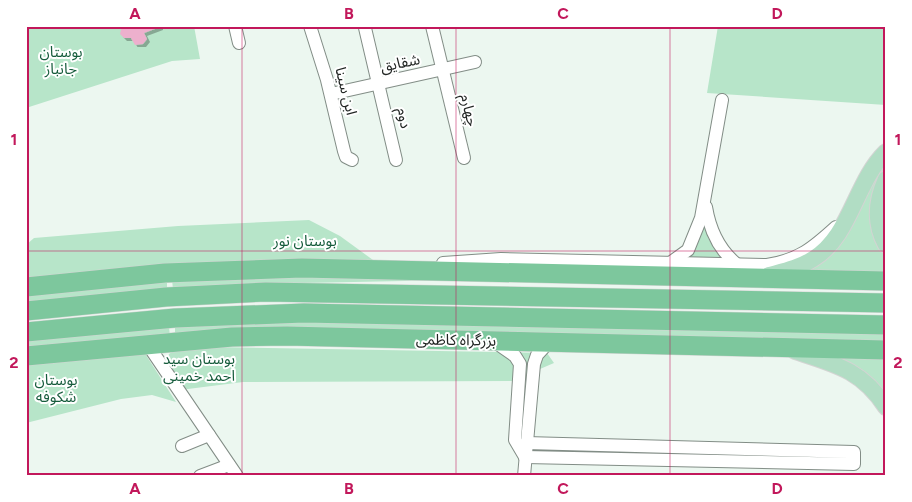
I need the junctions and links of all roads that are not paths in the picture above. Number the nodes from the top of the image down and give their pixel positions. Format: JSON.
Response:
{"nodes":[{"id":1,"x":235,"y":26,"type":"edge"},
{"id":2,"x":310,"y":26,"type":"edge"},
{"id":3,"x":432,"y":26,"type":"edge"},
{"id":4,"x":365,"y":28,"type":"dead end"},
{"id":5,"x":239,"y":43,"type":"dead end"},
{"id":6,"x":475,"y":62,"type":"dead end"},
{"id":7,"x":442,"y":71,"type":"junction"},
{"id":8,"x":380,"y":84,"type":"junction"},
{"id":9,"x":331,"y":94,"type":"junction"},
{"id":10,"x":722,"y":100,"type":"dead end"},
{"id":11,"x":886,"y":152,"type":"edge"},
{"id":12,"x":464,"y":158,"type":"dead end"},
{"id":13,"x":352,"y":160,"type":"dead end"},
{"id":14,"x":396,"y":160,"type":"dead end"},
{"id":15,"x":886,"y":179,"type":"edge"},
{"id":16,"x":706,"y":204,"type":"junction"},
{"id":17,"x":846,"y":219,"type":"junction"},
{"id":18,"x":886,"y":245,"type":"edge"},
{"id":19,"x":669,"y":263,"type":"junction"},
{"id":20,"x":739,"y":266,"type":"junction"},
{"id":21,"x":372,"y":269,"type":"junction"},
{"id":22,"x":578,"y":275,"type":"junction"},
{"id":23,"x":760,"y":278,"type":"junction"},
{"id":24,"x":886,"y":281,"type":"edge"},
{"id":25,"x":26,"y":287,"type":"edge"},
{"id":26,"x":375,"y":294,"type":"junction"},
{"id":27,"x":886,"y":303,"type":"edge"},
{"id":28,"x":26,"y":311,"type":"edge"},
{"id":29,"x":886,"y":325,"type":"edge"},
{"id":30,"x":26,"y":332,"type":"edge"},
{"id":31,"x":494,"y":341,"type":"junction"},
{"id":32,"x":549,"y":342,"type":"junction"},
{"id":33,"x":148,"y":345,"type":"junction"},
{"id":34,"x":784,"y":347,"type":"junction"},
{"id":35,"x":886,"y":350,"type":"edge"},
{"id":36,"x":26,"y":356,"type":"edge"},
{"id":37,"x":886,"y":408,"type":"edge"},
{"id":38,"x":209,"y":434,"type":"junction"},
{"id":39,"x":526,"y":444,"type":"junction"},
{"id":40,"x":182,"y":446,"type":"dead end"},
{"id":41,"x":525,"y":457,"type":"junction"},
{"id":42,"x":229,"y":465,"type":"junction"},
{"id":43,"x":856,"y":470,"type":"edge"},
{"id":44,"x":200,"y":476,"type":"edge"},
{"id":45,"x":237,"y":476,"type":"edge"},
{"id":46,"x":524,"y":476,"type":"edge"}],
"edges":[{"from":1,"to":5,"type":"street"},
{"from":2,"to":9,"type":"street","name":"ابن سینا"},
{"from":3,"to":7,"type":"street","name":"چهارم"},
{"from":4,"to":8,"type":"street","name":"دوم"},
{"from":6,"to":7,"type":"street","name":"شقایق"},
{"from":7,"to":8,"type":"street","name":"شقایق"},
{"from":7,"to":12,"type":"street","name":"چهارم"},
{"from":8,"to":9,"type":"street","name":"شقایق"},
{"from":8,"to":14,"type":"street","name":"دوم"},
{"from":9,"to":13,"type":"street","name":"ابن سینا"},
{"from":10,"to":16,"type":"street"},
{"from":11,"to":17,"type":"main road"},
{"from":15,"to":18,"type":"main road"},
{"from":16,"to":19,"type":"street"},
{"from":16,"to":20,"type":"street"},
{"from":17,"to":20,"type":"street"},
{"from":17,"to":23,"type":"main road"},
{"from":19,"to":20,"type":"street"},
{"from":19,"to":21,"type":"street"},
{"from":21,"to":22,"type":"highway"},
{"from":21,"to":25,"type":"highway"},
{"from":22,"to":23,"type":"highway"},
{"from":22,"to":26,"type":"highway"},
{"from":23,"to":24,"type":"highway"},
{"from":26,"to":27,"type":"highway"},
{"from":26,"to":28,"type":"highway"},
{"from":29,"to":30,"type":"highway","name":"بزرگراه کاظمی"},
{"from":31,"to":32,"type":"highway","name":"بزرگراه کاظمی"},
{"from":31,"to":33,"type":"highway","name":"بزرگراه کاظمی"},
{"from":31,"to":41,"type":"street"},
{"from":32,"to":34,"type":"highway","name":"بزرگراه کاظمی"},
{"from":32,"to":39,"type":"street"},
{"from":33,"to":36,"type":"highway","name":"بزرگراه کاظمی"},
{"from":33,"to":38,"type":"street"},
{"from":34,"to":35,"type":"highway","name":"بزرگراه کاظمی"},
{"from":34,"to":37,"type":"main road"},
{"from":38,"to":40,"type":"street"},
{"from":38,"to":42,"type":"street"},
{"from":39,"to":41,"type":"street"},
{"from":39,"to":43,"type":"street"},
{"from":41,"to":43,"type":"street"},
{"from":41,"to":46,"type":"street"},
{"from":42,"to":44,"type":"street"},
{"from":42,"to":45,"type":"street"}]}
